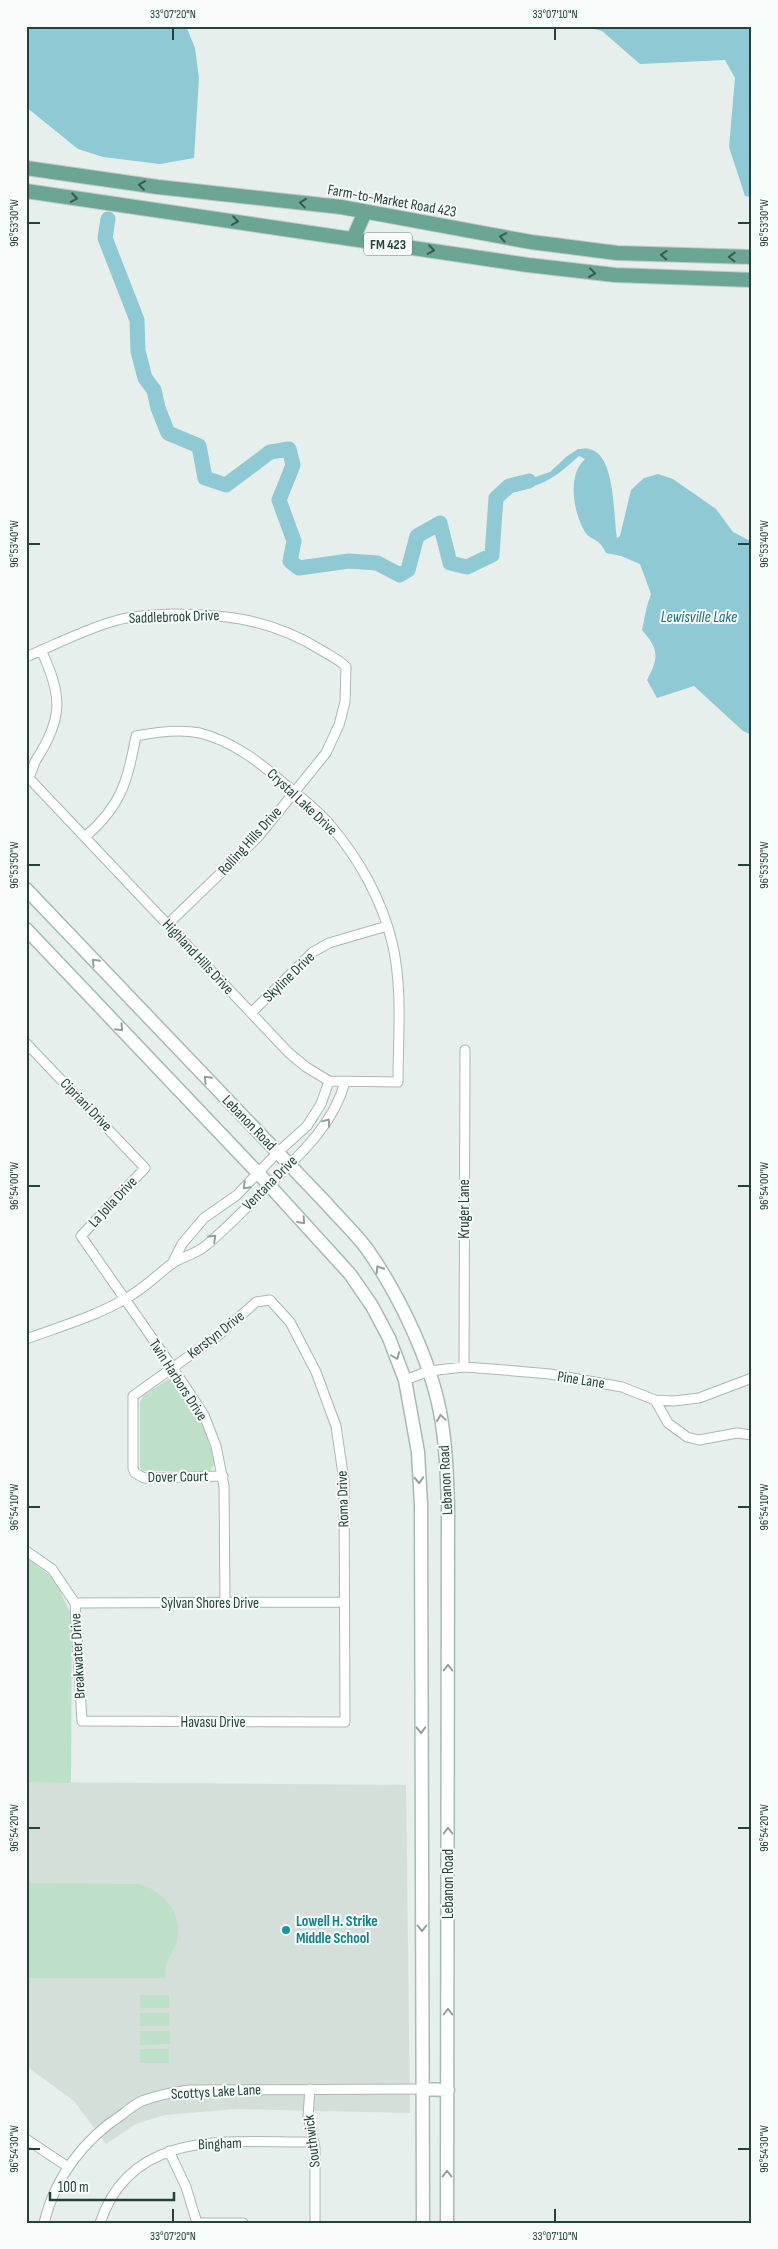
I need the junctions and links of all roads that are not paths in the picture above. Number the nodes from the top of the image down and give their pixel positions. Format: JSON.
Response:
{"nodes":[{"id":1,"x":26,"y":168,"type":"edge"},
{"id":2,"x":26,"y":190,"type":"edge"},
{"id":3,"x":359,"y":210,"type":"junction"},
{"id":4,"x":353,"y":239,"type":"junction"},
{"id":5,"x":713,"y":257,"type":"junction"},
{"id":6,"x":752,"y":258,"type":"edge"},
{"id":7,"x":713,"y":280,"type":"junction"},
{"id":8,"x":752,"y":280,"type":"edge"},
{"id":9,"x":41,"y":650,"type":"junction"},
{"id":10,"x":26,"y":656,"type":"edge"},
{"id":11,"x":346,"y":667,"type":"joint"},
{"id":12,"x":31,"y":764,"type":"edge"},
{"id":13,"x":27,"y":778,"type":"edge"},
{"id":14,"x":294,"y":791,"type":"junction"},
{"id":15,"x":85,"y":837,"type":"junction"},
{"id":16,"x":26,"y":889,"type":"edge"},
{"id":17,"x":168,"y":924,"type":"junction"},
{"id":18,"x":387,"y":926,"type":"junction"},
{"id":19,"x":26,"y":929,"type":"edge"},
{"id":20,"x":251,"y":1013,"type":"junction"},
{"id":21,"x":26,"y":1043,"type":"edge"},
{"id":22,"x":465,"y":1050,"type":"dead end"},
{"id":23,"x":329,"y":1081,"type":"junction"},
{"id":24,"x":345,"y":1082,"type":"junction"},
{"id":25,"x":398,"y":1082,"type":"joint"},
{"id":26,"x":277,"y":1153,"type":"junction"},
{"id":27,"x":289,"y":1165,"type":"junction"},
{"id":28,"x":145,"y":1168,"type":"joint"},
{"id":29,"x":258,"y":1173,"type":"junction"},
{"id":30,"x":269,"y":1185,"type":"junction"},
{"id":31,"x":81,"y":1236,"type":"joint"},
{"id":32,"x":172,"y":1264,"type":"junction"},
{"id":33,"x":265,"y":1299,"type":"joint"},
{"id":34,"x":124,"y":1300,"type":"junction"},
{"id":35,"x":26,"y":1338,"type":"edge"},
{"id":36,"x":464,"y":1367,"type":"junction"},
{"id":37,"x":174,"y":1368,"type":"junction"},
{"id":38,"x":430,"y":1371,"type":"junction"},
{"id":39,"x":752,"y":1378,"type":"edge"},
{"id":40,"x":405,"y":1380,"type":"junction"},
{"id":41,"x":655,"y":1400,"type":"junction"},
{"id":42,"x":752,"y":1435,"type":"edge"},
{"id":43,"x":135,"y":1473,"type":"joint"},
{"id":44,"x":223,"y":1476,"type":"junction"},
{"id":45,"x":26,"y":1551,"type":"edge"},
{"id":46,"x":344,"y":1602,"type":"junction"},
{"id":47,"x":75,"y":1603,"type":"junction"},
{"id":48,"x":225,"y":1603,"type":"junction"},
{"id":49,"x":82,"y":1721,"type":"joint"},
{"id":50,"x":345,"y":1722,"type":"joint"},
{"id":51,"x":310,"y":2089,"type":"junction"},
{"id":52,"x":422,"y":2089,"type":"junction"},
{"id":53,"x":448,"y":2090,"type":"junction"},
{"id":54,"x":26,"y":2139,"type":"edge"},
{"id":55,"x":314,"y":2142,"type":"junction"},
{"id":56,"x":168,"y":2151,"type":"junction"},
{"id":57,"x":68,"y":2167,"type":"junction"},
{"id":58,"x":44,"y":2223,"type":"edge"},
{"id":59,"x":100,"y":2223,"type":"edge"},
{"id":60,"x":197,"y":2223,"type":"edge"},
{"id":61,"x":243,"y":2223,"type":"edge"},
{"id":62,"x":315,"y":2223,"type":"edge"},
{"id":63,"x":422,"y":2223,"type":"edge"},
{"id":64,"x":447,"y":2223,"type":"edge"}],
"edges":[{"from":3,"to":1,"type":"main road","name":"Farm-to-Market Road 423","number":"FM 423","one_way":true},
{"from":2,"to":4,"type":"main road","number":"FM 423","one_way":true},
{"from":3,"to":4,"type":"main road"},
{"from":5,"to":3,"type":"main road","name":"Farm-to-Market Road 423","number":"FM 423","one_way":true},
{"from":4,"to":7,"type":"main road","number":"FM 423","one_way":true},
{"from":6,"to":5,"type":"main road","name":"Farm-to-Market Road 423","number":"FM 423","one_way":true},
{"from":5,"to":7,"type":"main road"},
{"from":7,"to":8,"type":"main road","number":"FM 423"},
{"from":9,"to":10,"type":"street","name":"Saddlebrook Drive"},
{"from":9,"to":11,"type":"street","name":"Saddlebrook Drive"},
{"from":9,"to":12,"type":"street"},
{"from":11,"to":14,"type":"street","name":"Rolling Hills Drive"},
{"from":12,"to":13,"type":"street"},
{"from":13,"to":15,"type":"street","name":"Highland Hills Drive"},
{"from":14,"to":15,"type":"street","name":"Crystal Lake Drive"},
{"from":14,"to":17,"type":"street","name":"Rolling Hills Drive"},
{"from":14,"to":18,"type":"street","name":"Crystal Lake Drive"},
{"from":15,"to":17,"type":"street","name":"Highland Hills Drive"},
{"from":26,"to":16,"type":"main road","name":"Lebanon Road","one_way":true},
{"from":17,"to":20,"type":"street","name":"Highland Hills Drive"},
{"from":18,"to":20,"type":"street","name":"Skyline Drive"},
{"from":18,"to":25,"type":"street","name":"Crystal Lake Drive"},
{"from":19,"to":29,"type":"main road","name":"Lebanon Road","one_way":true},
{"from":20,"to":23,"type":"street","name":"Highland Hills Drive"},
{"from":21,"to":28,"type":"street","name":"Cipriani Drive"},
{"from":22,"to":36,"type":"street","name":"Kruger Lane"},
{"from":23,"to":24,"type":"street","name":"Highland Hills Drive"},
{"from":23,"to":26,"type":"street","name":"Ventana Drive"},
{"from":24,"to":25,"type":"street","name":"Highland Hills Drive"},
{"from":27,"to":24,"type":"street","name":"Ventana Drive","one_way":true},
{"from":26,"to":27,"type":"main road","name":"Lebanon Road"},
{"from":26,"to":29,"type":"street","name":"Ventana Drive"},
{"from":27,"to":30,"type":"street","name":"Ventana Drive"},
{"from":38,"to":27,"type":"main road","name":"Lebanon Road","one_way":true},
{"from":28,"to":31,"type":"street","name":"La Jolla Drive"},
{"from":29,"to":30,"type":"main road","name":"Lebanon Road"},
{"from":29,"to":32,"type":"street","name":"Ventana Drive","one_way":true},
{"from":32,"to":30,"type":"street","name":"Ventana Drive","one_way":true},
{"from":30,"to":40,"type":"main road","name":"Lebanon Road","one_way":true},
{"from":31,"to":34,"type":"street","name":"Twin Harbors Drive"},
{"from":32,"to":34,"type":"street","name":"Ventana Drive"},
{"from":33,"to":37,"type":"street","name":"Kerstyn Drive"},
{"from":33,"to":46,"type":"street","name":"Roma Drive"},
{"from":34,"to":35,"type":"street","name":"Ventana Drive"},
{"from":34,"to":37,"type":"street","name":"Twin Harbors Drive"},
{"from":36,"to":38,"type":"street","name":"Pine Lane"},
{"from":36,"to":41,"type":"street","name":"Pine Lane"},
{"from":37,"to":43,"type":"street","name":"Kerstyn Drive"},
{"from":37,"to":44,"type":"street","name":"Twin Harbors Drive"},
{"from":38,"to":40,"type":"street","name":"Pine Lane"},
{"from":53,"to":38,"type":"main road","name":"Lebanon Road","one_way":true},
{"from":39,"to":41,"type":"street","name":"Pine Lane"},
{"from":40,"to":52,"type":"main road","name":"Lebanon Road","one_way":true},
{"from":41,"to":42,"type":"street"},
{"from":43,"to":44,"type":"street","name":"Dover Court"},
{"from":44,"to":48,"type":"street","name":"Twin Harbors Drive"},
{"from":45,"to":47,"type":"street","name":"Breakwater Drive"},
{"from":46,"to":48,"type":"street","name":"Sylvan Shores Drive"},
{"from":46,"to":50,"type":"street","name":"Roma Drive"},
{"from":47,"to":48,"type":"street","name":"Sylvan Shores Drive"},
{"from":47,"to":49,"type":"street","name":"Breakwater Drive"},
{"from":49,"to":50,"type":"street","name":"Havasu Drive"},
{"from":51,"to":52,"type":"street","name":"Scottys Lake Lane"},
{"from":51,"to":55,"type":"street","name":"Southwick"},
{"from":51,"to":57,"type":"street","name":"Scottys Lake Lane"},
{"from":52,"to":53,"type":"main road"},
{"from":52,"to":63,"type":"main road","name":"Lebanon Road"},
{"from":64,"to":53,"type":"main road","name":"Lebanon Road","one_way":true},
{"from":54,"to":57,"type":"street"},
{"from":55,"to":56,"type":"street","name":"Bingham"},
{"from":55,"to":62,"type":"street","name":"Southwick"},
{"from":56,"to":59,"type":"street","name":"Bingham"},
{"from":56,"to":60,"type":"street"},
{"from":57,"to":58,"type":"street","name":"Scottys Lake Lane"},
{"from":60,"to":61,"type":"street"}]}
